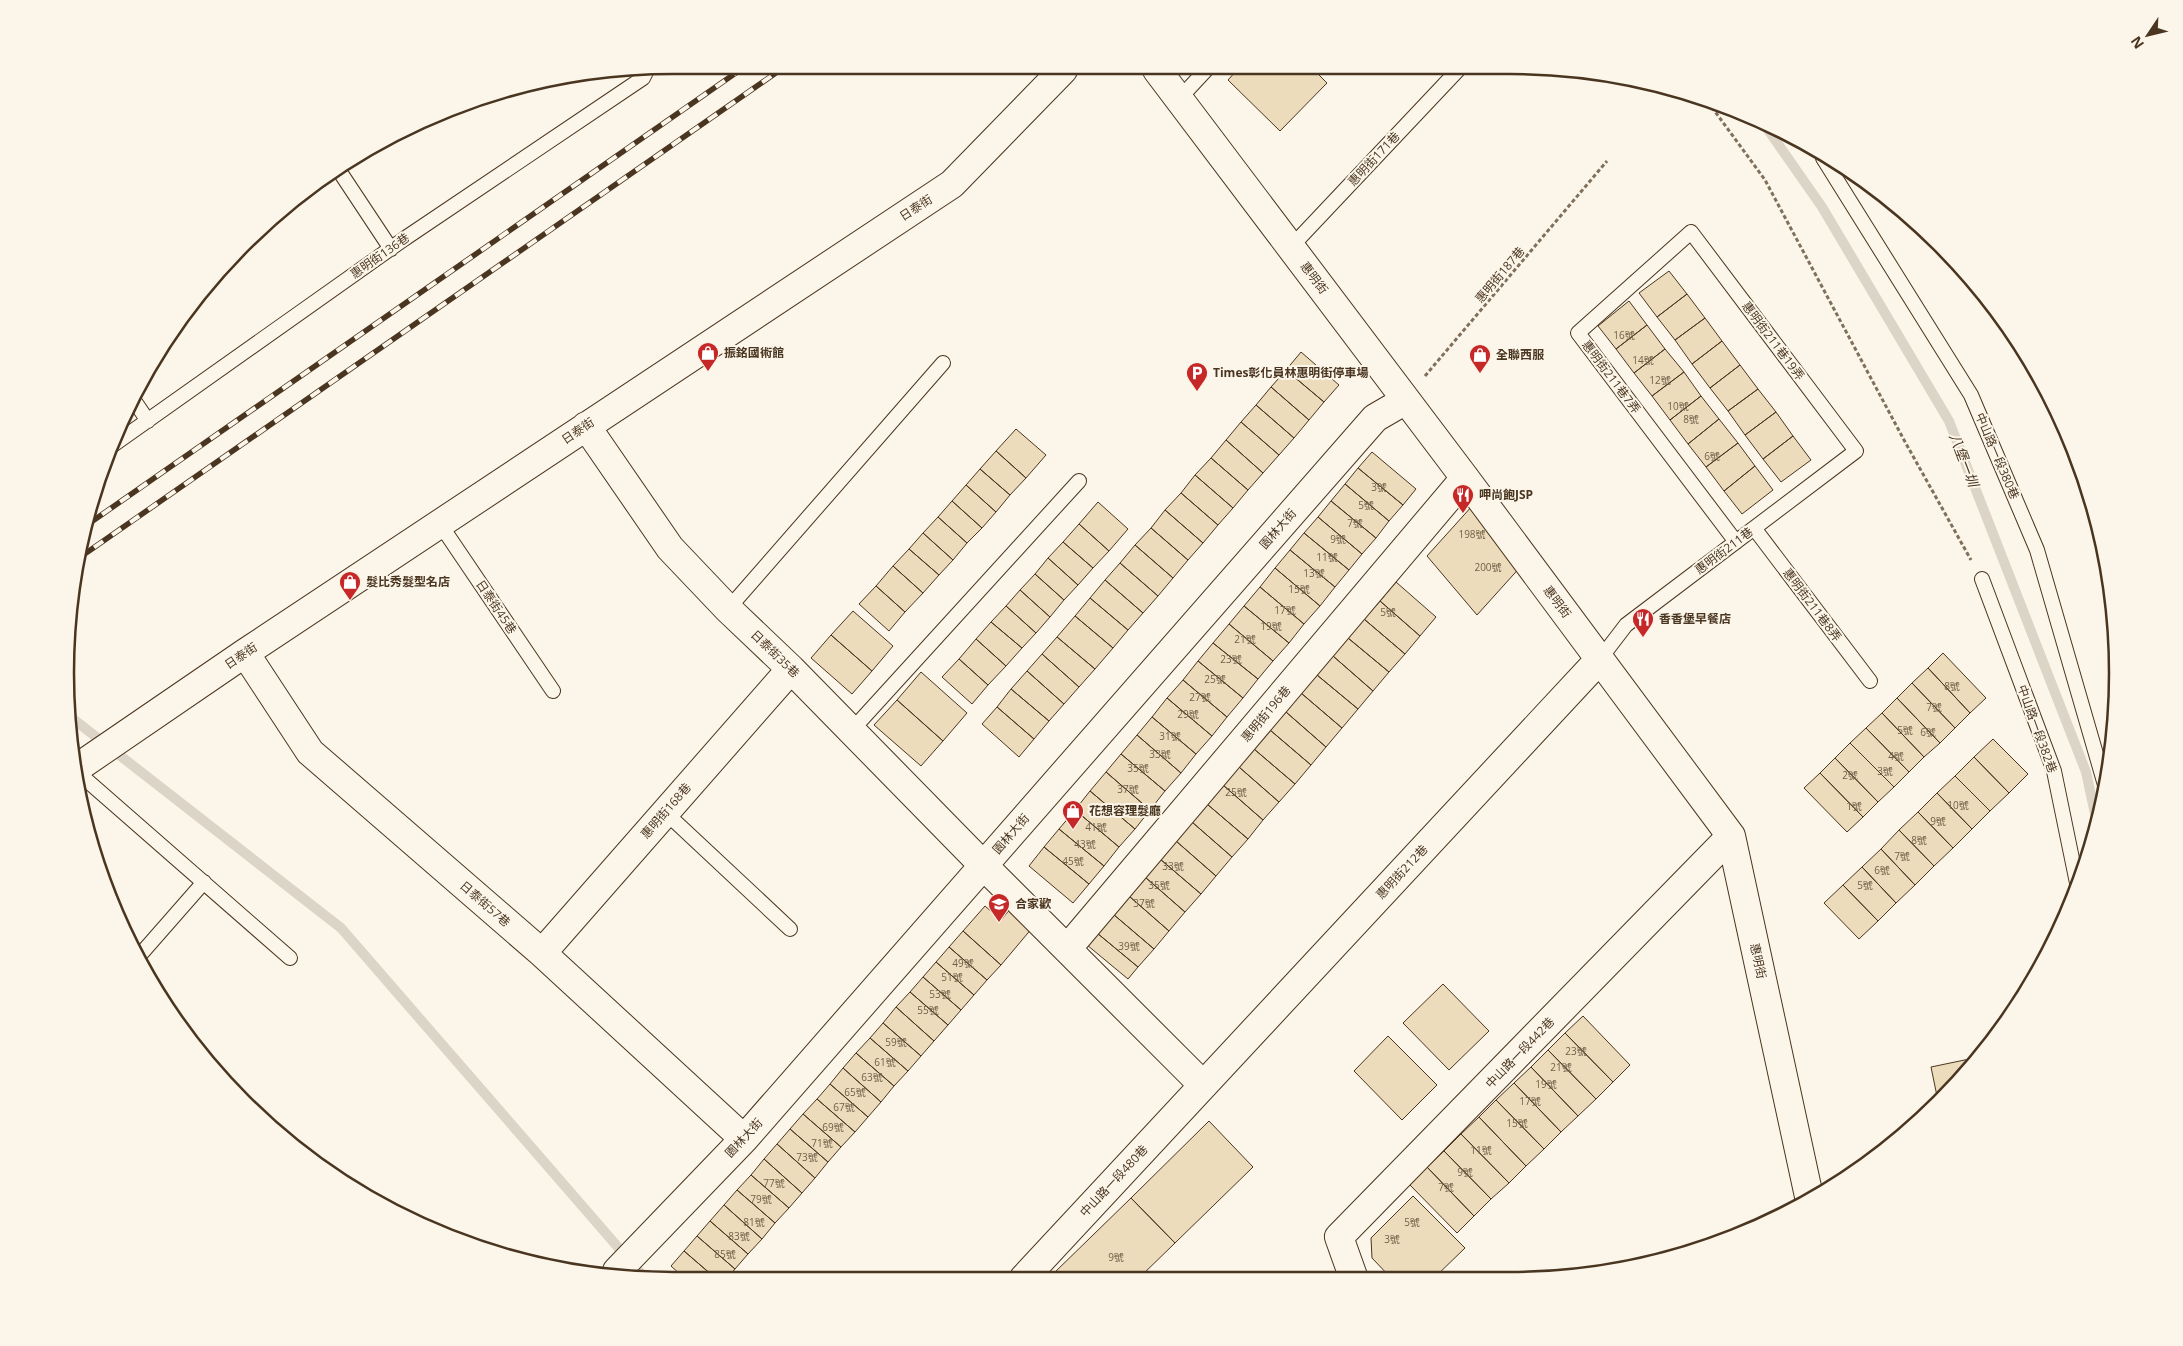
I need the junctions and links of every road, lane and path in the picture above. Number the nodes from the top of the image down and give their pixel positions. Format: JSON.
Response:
{"nodes":[{"id":1,"x":1059,"y":74,"type":"edge"},
{"id":2,"x":1160,"y":74,"type":"edge"},
{"id":3,"x":1202,"y":74,"type":"edge"},
{"id":4,"x":1454,"y":74,"type":"edge"},
{"id":5,"x":645,"y":75,"type":"edge"},
{"id":6,"x":1179,"y":99,"type":"junction"},
{"id":7,"x":1714,"y":110,"type":"edge"},
{"id":8,"x":1607,"y":161,"type":"dead end"},
{"id":9,"x":1827,"y":165,"type":"edge"},
{"id":10,"x":341,"y":174,"type":"edge"},
{"id":11,"x":1691,"y":232,"type":"joint"},
{"id":12,"x":1290,"y":248,"type":"junction"},
{"id":13,"x":391,"y":249,"type":"junction"},
{"id":14,"x":943,"y":363,"type":"dead end"},
{"id":15,"x":1406,"y":400,"type":"junction"},
{"id":16,"x":137,"y":406,"type":"edge"},
{"id":17,"x":148,"y":421,"type":"junction"},
{"id":18,"x":586,"y":426,"type":"junction"},
{"id":19,"x":121,"y":439,"type":"edge"},
{"id":20,"x":1856,"y":451,"type":"joint"},
{"id":21,"x":1465,"y":478,"type":"junction"},
{"id":22,"x":1079,"y":481,"type":"dead end"},
{"id":23,"x":440,"y":524,"type":"junction"},
{"id":24,"x":1754,"y":528,"type":"junction"},
{"id":25,"x":1736,"y":542,"type":"junction"},
{"id":26,"x":1982,"y":579,"type":"joint"},
{"id":27,"x":728,"y":609,"type":"junction"},
{"id":28,"x":245,"y":653,"type":"junction"},
{"id":29,"x":1600,"y":659,"type":"junction"},
{"id":30,"x":791,"y":669,"type":"junction"},
{"id":31,"x":1870,"y":681,"type":"dead end"},
{"id":32,"x":553,"y":691,"type":"dead end"},
{"id":33,"x":852,"y":730,"type":"junction"},
{"id":34,"x":81,"y":766,"type":"edge"},
{"id":35,"x":2101,"y":771,"type":"edge"},
{"id":36,"x":83,"y":777,"type":"edge"},
{"id":37,"x":665,"y":812,"type":"junction"},
{"id":38,"x":1731,"y":836,"type":"junction"},
{"id":39,"x":984,"y":866,"type":"junction"},
{"id":40,"x":2075,"y":872,"type":"edge"},
{"id":41,"x":204,"y":882,"type":"junction"},
{"id":42,"x":790,"y":929,"type":"dead end"},
{"id":43,"x":1067,"y":949,"type":"junction"},
{"id":44,"x":143,"y":952,"type":"edge"},
{"id":45,"x":542,"y":953,"type":"junction"},
{"id":46,"x":290,"y":958,"type":"dead end"},
{"id":47,"x":1204,"y":1085,"type":"junction"},
{"id":48,"x":744,"y":1139,"type":"junction"},
{"id":49,"x":1808,"y":1193,"type":"edge"},
{"id":50,"x":619,"y":1269,"type":"edge"},
{"id":51,"x":1030,"y":1272,"type":"edge"},
{"id":52,"x":1352,"y":1272,"type":"edge"}],
"edges":[{"from":1,"to":18,"type":"street","name":"日泰街"},
{"from":2,"to":6,"type":"street","name":"惠明街"},
{"from":3,"to":6,"type":"lane"},
{"from":4,"to":12,"type":"lane","name":"惠明街171巷"},
{"from":5,"to":13,"type":"lane","name":"惠明街136巷"},
{"from":6,"to":12,"type":"street","name":"惠明街"},
{"from":7,"to":26,"type":"path"},
{"from":8,"to":15,"type":"path","name":"惠明街187巷"},
{"from":9,"to":35,"type":"lane","name":"中山路一段380巷"},
{"from":10,"to":13,"type":"lane"},
{"from":11,"to":20,"type":"lane","name":"惠明街211巷19弄"},
{"from":11,"to":25,"type":"lane","name":"惠明街211巷7弄"},
{"from":12,"to":15,"type":"street","name":"惠明街"},
{"from":13,"to":17,"type":"lane","name":"惠明街136巷"},
{"from":14,"to":27,"type":"lane"},
{"from":15,"to":21,"type":"street","name":"惠明街"},
{"from":15,"to":39,"type":"street","name":"園林大街"},
{"from":16,"to":17,"type":"lane"},
{"from":17,"to":19,"type":"lane","name":"惠明街136巷"},
{"from":18,"to":23,"type":"street","name":"日泰街"},
{"from":18,"to":27,"type":"street","name":"日泰街35巷"},
{"from":20,"to":24,"type":"lane","name":"惠明街211巷"},
{"from":21,"to":29,"type":"street","name":"惠明街"},
{"from":21,"to":43,"type":"street","name":"惠明街196巷"},
{"from":22,"to":33,"type":"lane"},
{"from":23,"to":28,"type":"street","name":"日泰街"},
{"from":23,"to":32,"type":"lane","name":"日泰街45巷"},
{"from":24,"to":25,"type":"lane","name":"惠明街211巷"},
{"from":24,"to":31,"type":"lane","name":"惠明街211巷8弄"},
{"from":25,"to":29,"type":"lane","name":"惠明街211巷"},
{"from":26,"to":40,"type":"lane","name":"中山路一段382巷"},
{"from":27,"to":30,"type":"street","name":"日泰街35巷"},
{"from":28,"to":34,"type":"street","name":"日泰街"},
{"from":28,"to":45,"type":"street","name":"日泰街57巷"},
{"from":29,"to":38,"type":"street","name":"惠明街"},
{"from":29,"to":47,"type":"street","name":"惠明街212巷"},
{"from":30,"to":33,"type":"street","name":"日泰街35巷"},
{"from":30,"to":37,"type":"street","name":"惠明街168巷"},
{"from":33,"to":39,"type":"street","name":"日泰街35巷"},
{"from":36,"to":41,"type":"lane"},
{"from":37,"to":42,"type":"lane"},
{"from":37,"to":45,"type":"street","name":"惠明街168巷"},
{"from":38,"to":49,"type":"street","name":"惠明街"},
{"from":38,"to":52,"type":"street","name":"中山路一段442巷"},
{"from":39,"to":43,"type":"street","name":"日泰街35巷"},
{"from":39,"to":48,"type":"street","name":"園林大街"},
{"from":41,"to":44,"type":"lane"},
{"from":41,"to":46,"type":"lane"},
{"from":43,"to":47,"type":"street","name":"日泰街35巷"},
{"from":45,"to":48,"type":"street","name":"日泰街57巷"},
{"from":47,"to":51,"type":"street","name":"中山路一段480巷"},
{"from":48,"to":50,"type":"street","name":"園林大街"}]}
